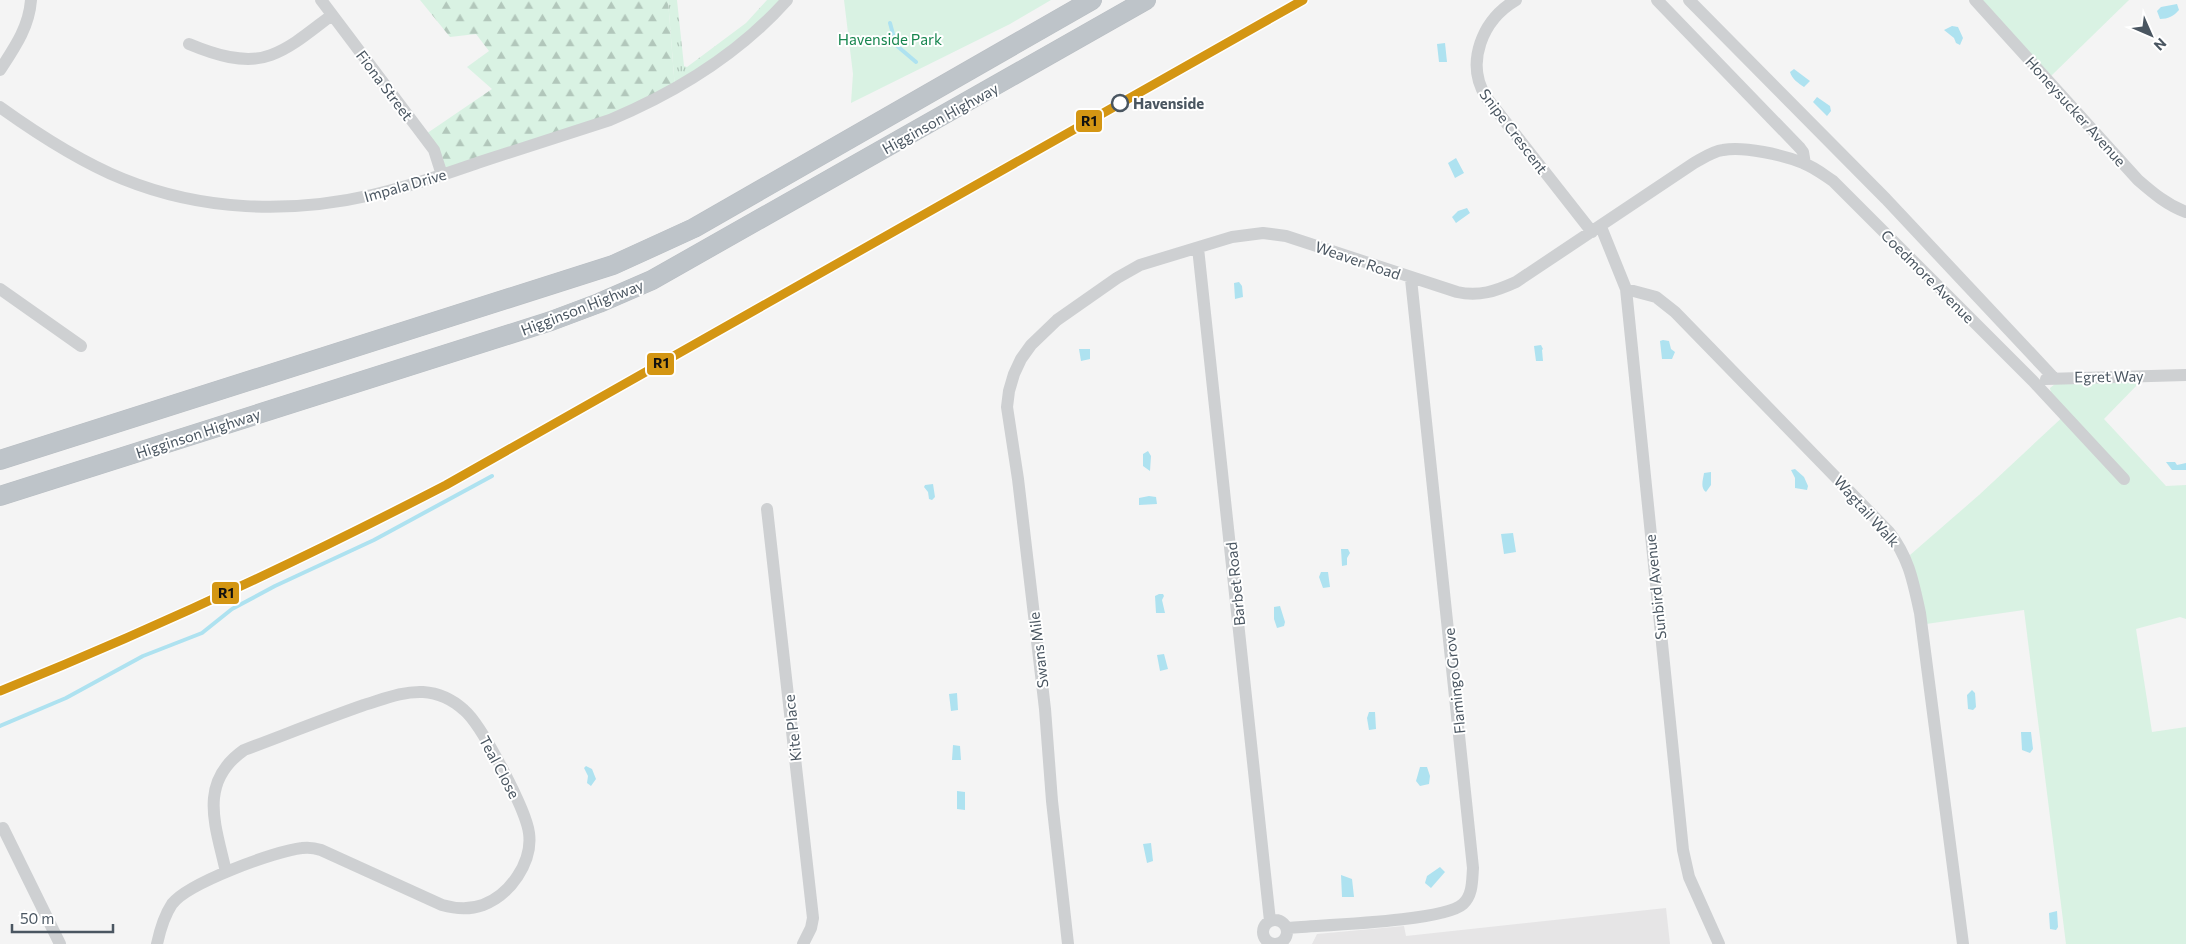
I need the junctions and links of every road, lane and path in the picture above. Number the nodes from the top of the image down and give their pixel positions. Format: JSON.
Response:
{"nodes":[{"id":1,"x":31,"y":0,"type":"edge"},
{"id":2,"x":321,"y":0,"type":"edge"},
{"id":3,"x":788,"y":0,"type":"edge"},
{"id":4,"x":1092,"y":0,"type":"edge"},
{"id":5,"x":1146,"y":0,"type":"edge"},
{"id":6,"x":1516,"y":0,"type":"edge"},
{"id":7,"x":1657,"y":0,"type":"edge"},
{"id":8,"x":1689,"y":0,"type":"edge"},
{"id":9,"x":1975,"y":0,"type":"edge"},
{"id":10,"x":332,"y":15,"type":"junction"},
{"id":11,"x":189,"y":44,"type":"dead end"},
{"id":12,"x":0,"y":70,"type":"edge"},
{"id":13,"x":0,"y":107,"type":"edge"},
{"id":14,"x":1694,"y":163,"type":"joint"},
{"id":15,"x":1805,"y":164,"type":"junction"},
{"id":16,"x":442,"y":175,"type":"junction"},
{"id":17,"x":2186,"y":212,"type":"edge"},
{"id":18,"x":1597,"y":230,"type":"junction"},
{"id":19,"x":1198,"y":248,"type":"junction"},
{"id":20,"x":1411,"y":279,"type":"junction"},
{"id":21,"x":0,"y":288,"type":"edge"},
{"id":22,"x":1626,"y":290,"type":"junction"},
{"id":23,"x":81,"y":346,"type":"dead end"},
{"id":24,"x":1021,"y":359,"type":"joint"},
{"id":25,"x":2186,"y":375,"type":"edge"},
{"id":26,"x":2053,"y":378,"type":"junction"},
{"id":27,"x":2032,"y":381,"type":"junction"},
{"id":28,"x":0,"y":460,"type":"edge"},
{"id":29,"x":2124,"y":479,"type":"dead end"},
{"id":30,"x":0,"y":496,"type":"edge"},
{"id":31,"x":767,"y":509,"type":"dead end"},
{"id":32,"x":3,"y":828,"type":"dead end"},
{"id":33,"x":226,"y":872,"type":"junction"},
{"id":34,"x":1270,"y":921,"type":"junction"},
{"id":35,"x":1287,"y":928,"type":"junction"},
{"id":36,"x":60,"y":944,"type":"edge"},
{"id":37,"x":157,"y":944,"type":"edge"},
{"id":38,"x":803,"y":944,"type":"edge"},
{"id":39,"x":1068,"y":944,"type":"edge"},
{"id":40,"x":1719,"y":944,"type":"edge"},
{"id":41,"x":1963,"y":944,"type":"edge"}],
"edges":[{"from":1,"to":12,"type":"street"},
{"from":2,"to":10,"type":"street","name":"Fiona Street"},
{"from":3,"to":16,"type":"street","name":"Impala Drive"},
{"from":4,"to":28,"type":"highway","name":"Higginson Highway"},
{"from":5,"to":30,"type":"highway","name":"Higginson Highway"},
{"from":6,"to":18,"type":"street","name":"Snipe Crescent"},
{"from":7,"to":15,"type":"street"},
{"from":8,"to":26,"type":"street","name":"Coedmore Avenue"},
{"from":9,"to":17,"type":"street","name":"Honeysucker Avenue"},
{"from":10,"to":11,"type":"street"},
{"from":10,"to":16,"type":"street","name":"Fiona Street"},
{"from":13,"to":16,"type":"street","name":"Impala Drive"},
{"from":14,"to":15,"type":"street","name":"Coedmore Avenue"},
{"from":14,"to":18,"type":"street","name":"Weaver Road"},
{"from":15,"to":27,"type":"street","name":"Coedmore Avenue"},
{"from":18,"to":20,"type":"street","name":"Weaver Road"},
{"from":18,"to":22,"type":"street","name":"Sunbird Avenue"},
{"from":19,"to":20,"type":"street","name":"Weaver Road"},
{"from":19,"to":24,"type":"street","name":"Weaver Road"},
{"from":19,"to":34,"type":"street","name":"Barbet Road"},
{"from":20,"to":35,"type":"street","name":"Flamingo Grove"},
{"from":21,"to":23,"type":"street"},
{"from":22,"to":40,"type":"street","name":"Sunbird Avenue"},
{"from":22,"to":41,"type":"street","name":"Wagtail Walk"},
{"from":24,"to":39,"type":"street","name":"Swans Mile"},
{"from":25,"to":26,"type":"street","name":"Egret Way"},
{"from":26,"to":27,"type":"street","name":"Egret Way"},
{"from":27,"to":29,"type":"street","name":"Coedmore Avenue"},
{"from":31,"to":38,"type":"street","name":"Kite Place"},
{"from":32,"to":36,"type":"street"},
{"from":33,"to":33,"type":"street","name":"Teal Close"},
{"from":33,"to":37,"type":"street","name":"Teal Close"},
{"from":34,"to":35,"type":"street"},
{"from":34,"to":35,"type":"street"}]}
